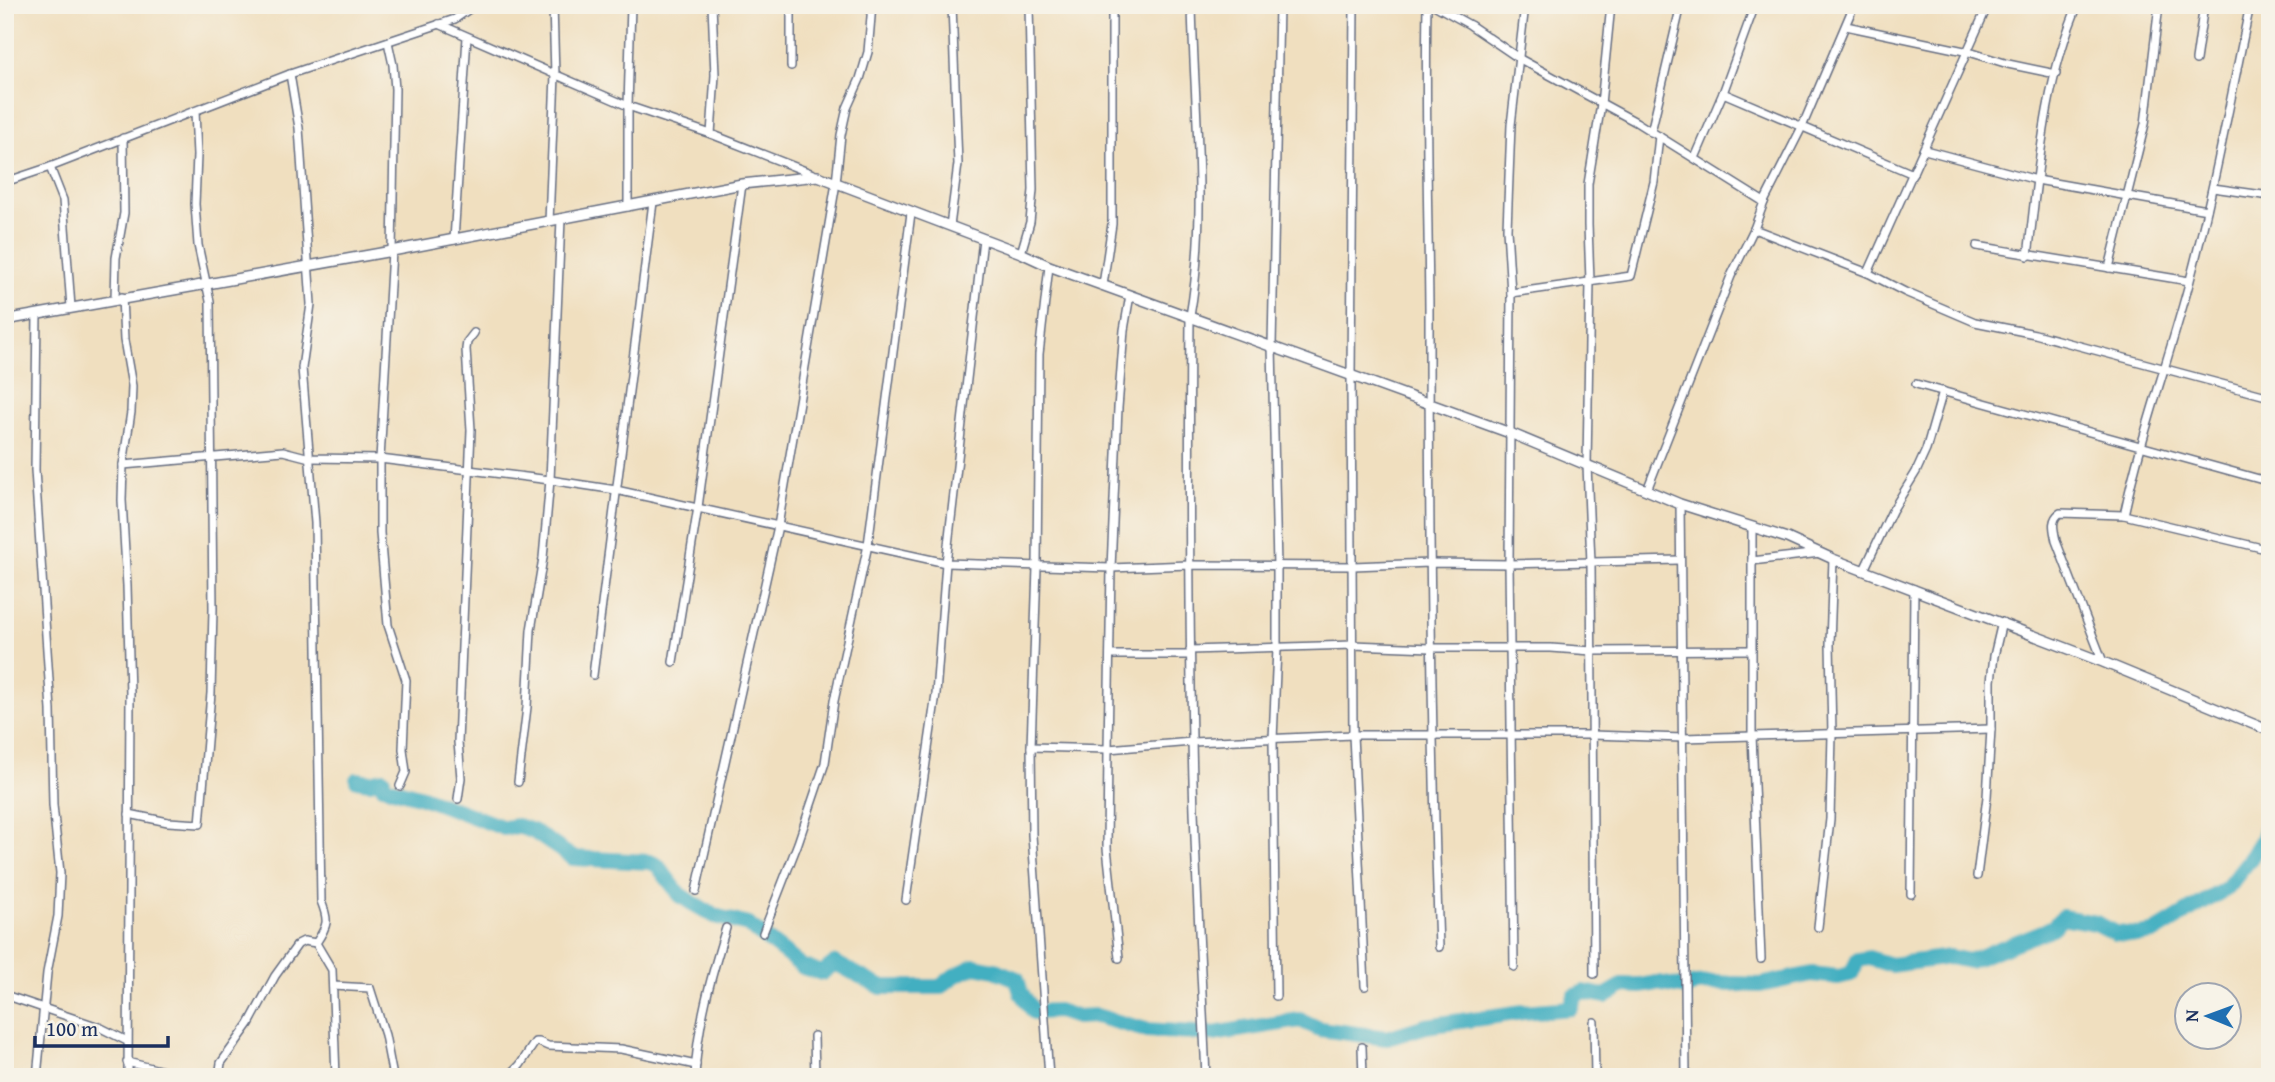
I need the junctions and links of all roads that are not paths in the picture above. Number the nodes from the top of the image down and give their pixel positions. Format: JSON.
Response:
{"nodes":[{"id":1,"x":475,"y":5,"type":"edge"},
{"id":2,"x":553,"y":5,"type":"edge"},
{"id":3,"x":631,"y":5,"type":"edge"},
{"id":4,"x":712,"y":5,"type":"edge"},
{"id":5,"x":791,"y":5,"type":"edge"},
{"id":6,"x":872,"y":5,"type":"edge"},
{"id":7,"x":952,"y":5,"type":"edge"},
{"id":8,"x":1029,"y":5,"type":"edge"},
{"id":9,"x":1112,"y":5,"type":"edge"},
{"id":10,"x":1192,"y":5,"type":"edge"},
{"id":11,"x":1279,"y":5,"type":"edge"},
{"id":12,"x":1354,"y":5,"type":"edge"},
{"id":13,"x":1427,"y":5,"type":"edge"},
{"id":14,"x":1434,"y":5,"type":"edge"},
{"id":15,"x":1525,"y":5,"type":"edge"},
{"id":16,"x":1611,"y":5,"type":"edge"},
{"id":17,"x":1681,"y":5,"type":"edge"},
{"id":18,"x":1755,"y":5,"type":"edge"},
{"id":19,"x":1854,"y":5,"type":"edge"},
{"id":20,"x":1988,"y":5,"type":"edge"},
{"id":21,"x":2078,"y":5,"type":"edge"},
{"id":22,"x":2159,"y":5,"type":"edge"},
{"id":23,"x":2204,"y":5,"type":"edge"},
{"id":24,"x":2250,"y":5,"type":"edge"},
{"id":25,"x":438,"y":24,"type":"junction"},
{"id":26,"x":1846,"y":26,"type":"junction"},
{"id":27,"x":467,"y":37,"type":"junction"},
{"id":28,"x":388,"y":42,"type":"junction"},
{"id":29,"x":1969,"y":52,"type":"junction"},
{"id":30,"x":1520,"y":59,"type":"junction"},
{"id":31,"x":2196,"y":60,"type":"dead end"},
{"id":32,"x":791,"y":66,"type":"dead end"},
{"id":33,"x":290,"y":74,"type":"junction"},
{"id":34,"x":2056,"y":74,"type":"junction"},
{"id":35,"x":555,"y":75,"type":"junction"},
{"id":36,"x":1723,"y":93,"type":"junction"},
{"id":37,"x":1601,"y":104,"type":"junction"},
{"id":38,"x":628,"y":106,"type":"junction"},
{"id":39,"x":194,"y":111,"type":"junction"},
{"id":40,"x":1802,"y":127,"type":"junction"},
{"id":41,"x":711,"y":134,"type":"junction"},
{"id":42,"x":1655,"y":134,"type":"junction"},
{"id":43,"x":123,"y":138,"type":"junction"},
{"id":44,"x":1925,"y":150,"type":"junction"},
{"id":45,"x":1695,"y":159,"type":"junction"},
{"id":46,"x":50,"y":167,"type":"junction"},
{"id":47,"x":1913,"y":174,"type":"junction"},
{"id":48,"x":818,"y":176,"type":"junction"},
{"id":49,"x":2037,"y":180,"type":"junction"},
{"id":50,"x":5,"y":182,"type":"edge"},
{"id":51,"x":836,"y":183,"type":"junction"},
{"id":52,"x":742,"y":184,"type":"junction"},
{"id":53,"x":2213,"y":188,"type":"junction"},
{"id":54,"x":2270,"y":196,"type":"edge"},
{"id":55,"x":2125,"y":197,"type":"junction"},
{"id":56,"x":653,"y":202,"type":"junction"},
{"id":57,"x":1764,"y":202,"type":"junction"},
{"id":58,"x":628,"y":207,"type":"junction"},
{"id":59,"x":2207,"y":210,"type":"junction"},
{"id":60,"x":911,"y":213,"type":"junction"},
{"id":61,"x":561,"y":219,"type":"junction"},
{"id":62,"x":550,"y":222,"type":"junction"},
{"id":63,"x":950,"y":226,"type":"junction"},
{"id":64,"x":1754,"y":229,"type":"junction"},
{"id":65,"x":983,"y":239,"type":"junction"},
{"id":66,"x":454,"y":240,"type":"junction"},
{"id":67,"x":1977,"y":246,"type":"dead end"},
{"id":68,"x":391,"y":251,"type":"junction"},
{"id":69,"x":1021,"y":253,"type":"junction"},
{"id":70,"x":2028,"y":256,"type":"junction"},
{"id":71,"x":307,"y":265,"type":"junction"},
{"id":72,"x":1049,"y":266,"type":"junction"},
{"id":73,"x":2109,"y":268,"type":"junction"},
{"id":74,"x":1868,"y":273,"type":"junction"},
{"id":75,"x":1590,"y":281,"type":"junction"},
{"id":76,"x":2189,"y":281,"type":"junction"},
{"id":77,"x":207,"y":283,"type":"junction"},
{"id":78,"x":1103,"y":285,"type":"junction"},
{"id":79,"x":1511,"y":293,"type":"junction"},
{"id":80,"x":1130,"y":295,"type":"junction"},
{"id":81,"x":118,"y":298,"type":"junction"},
{"id":82,"x":71,"y":307,"type":"junction"},
{"id":83,"x":37,"y":314,"type":"junction"},
{"id":84,"x":1190,"y":316,"type":"junction"},
{"id":85,"x":5,"y":320,"type":"edge"},
{"id":86,"x":474,"y":332,"type":"dead end"},
{"id":87,"x":1272,"y":346,"type":"junction"},
{"id":88,"x":2165,"y":367,"type":"junction"},
{"id":89,"x":1351,"y":376,"type":"junction"},
{"id":90,"x":1916,"y":384,"type":"dead end"},
{"id":91,"x":1943,"y":391,"type":"junction"},
{"id":92,"x":2270,"y":397,"type":"edge"},
{"id":93,"x":1429,"y":405,"type":"junction"},
{"id":94,"x":1510,"y":433,"type":"junction"},
{"id":95,"x":2140,"y":447,"type":"junction"},
{"id":96,"x":211,"y":457,"type":"junction"},
{"id":97,"x":310,"y":458,"type":"junction"},
{"id":98,"x":380,"y":459,"type":"junction"},
{"id":99,"x":123,"y":465,"type":"junction"},
{"id":100,"x":1587,"y":465,"type":"junction"},
{"id":101,"x":471,"y":471,"type":"junction"},
{"id":102,"x":550,"y":480,"type":"junction"},
{"id":103,"x":2270,"y":482,"type":"edge"},
{"id":104,"x":1647,"y":490,"type":"junction"},
{"id":105,"x":616,"y":491,"type":"junction"},
{"id":106,"x":1680,"y":504,"type":"junction"},
{"id":107,"x":698,"y":507,"type":"junction"},
{"id":108,"x":2124,"y":515,"type":"junction"},
{"id":109,"x":778,"y":526,"type":"junction"},
{"id":110,"x":1752,"y":528,"type":"junction"},
{"id":111,"x":868,"y":545,"type":"junction"},
{"id":112,"x":2270,"y":550,"type":"edge"},
{"id":113,"x":1821,"y":553,"type":"junction"},
{"id":114,"x":1833,"y":559,"type":"junction"},
{"id":115,"x":1680,"y":560,"type":"junction"},
{"id":116,"x":1752,"y":561,"type":"junction"},
{"id":117,"x":946,"y":563,"type":"junction"},
{"id":118,"x":1430,"y":563,"type":"junction"},
{"id":119,"x":1591,"y":563,"type":"junction"},
{"id":120,"x":1510,"y":564,"type":"junction"},
{"id":121,"x":1189,"y":565,"type":"junction"},
{"id":122,"x":1353,"y":566,"type":"junction"},
{"id":123,"x":1037,"y":567,"type":"junction"},
{"id":124,"x":1278,"y":567,"type":"junction"},
{"id":125,"x":1111,"y":568,"type":"junction"},
{"id":126,"x":1864,"y":570,"type":"junction"},
{"id":127,"x":1914,"y":589,"type":"junction"},
{"id":128,"x":2001,"y":622,"type":"junction"},
{"id":129,"x":1353,"y":645,"type":"junction"},
{"id":130,"x":1431,"y":648,"type":"junction"},
{"id":131,"x":1277,"y":649,"type":"junction"},
{"id":132,"x":1511,"y":649,"type":"junction"},
{"id":133,"x":1752,"y":650,"type":"junction"},
{"id":134,"x":1592,"y":651,"type":"junction"},
{"id":135,"x":1190,"y":652,"type":"junction"},
{"id":136,"x":1683,"y":652,"type":"junction"},
{"id":137,"x":1110,"y":655,"type":"junction"},
{"id":138,"x":673,"y":662,"type":"dead end"},
{"id":139,"x":2103,"y":662,"type":"junction"},
{"id":140,"x":593,"y":675,"type":"dead end"},
{"id":141,"x":1992,"y":729,"type":"junction"},
{"id":142,"x":1912,"y":731,"type":"junction"},
{"id":143,"x":2270,"y":731,"type":"edge"},
{"id":144,"x":1832,"y":734,"type":"junction"},
{"id":145,"x":1353,"y":735,"type":"junction"},
{"id":146,"x":1432,"y":735,"type":"junction"},
{"id":147,"x":1592,"y":735,"type":"junction"},
{"id":148,"x":1752,"y":735,"type":"junction"},
{"id":149,"x":1513,"y":737,"type":"junction"},
{"id":150,"x":1683,"y":738,"type":"junction"},
{"id":151,"x":1273,"y":739,"type":"junction"},
{"id":152,"x":1192,"y":742,"type":"junction"},
{"id":153,"x":1031,"y":747,"type":"junction"},
{"id":154,"x":1108,"y":749,"type":"junction"},
{"id":155,"x":518,"y":782,"type":"dead end"},
{"id":156,"x":400,"y":786,"type":"dead end"},
{"id":157,"x":458,"y":799,"type":"dead end"},
{"id":158,"x":129,"y":814,"type":"junction"},
{"id":159,"x":1977,"y":876,"type":"dead end"},
{"id":160,"x":696,"y":891,"type":"dead end"},
{"id":161,"x":1911,"y":894,"type":"dead end"},
{"id":162,"x":906,"y":900,"type":"dead end"},
{"id":163,"x":1818,"y":927,"type":"dead end"},
{"id":164,"x":726,"y":928,"type":"dead end"},
{"id":165,"x":763,"y":933,"type":"dead end"},
{"id":166,"x":317,"y":943,"type":"junction"},
{"id":167,"x":1439,"y":947,"type":"dead end"},
{"id":168,"x":1119,"y":958,"type":"dead end"},
{"id":169,"x":1761,"y":959,"type":"dead end"},
{"id":170,"x":1514,"y":967,"type":"dead end"},
{"id":171,"x":1594,"y":974,"type":"dead end"},
{"id":172,"x":333,"y":986,"type":"junction"},
{"id":173,"x":1365,"y":986,"type":"dead end"},
{"id":174,"x":5,"y":995,"type":"edge"},
{"id":175,"x":1276,"y":996,"type":"dead end"},
{"id":176,"x":44,"y":1007,"type":"junction"},
{"id":177,"x":1594,"y":1022,"type":"dead end"},
{"id":178,"x":814,"y":1036,"type":"dead end"},
{"id":179,"x":127,"y":1041,"type":"junction"},
{"id":180,"x":1362,"y":1047,"type":"dead end"},
{"id":181,"x":127,"y":1062,"type":"junction"},
{"id":182,"x":695,"y":1065,"type":"junction"},
{"id":183,"x":37,"y":1077,"type":"edge"},
{"id":184,"x":128,"y":1077,"type":"edge"},
{"id":185,"x":188,"y":1077,"type":"edge"},
{"id":186,"x":219,"y":1077,"type":"edge"},
{"id":187,"x":336,"y":1077,"type":"edge"},
{"id":188,"x":393,"y":1077,"type":"edge"},
{"id":189,"x":508,"y":1077,"type":"edge"},
{"id":190,"x":695,"y":1077,"type":"edge"},
{"id":191,"x":815,"y":1077,"type":"edge"},
{"id":192,"x":1049,"y":1077,"type":"edge"},
{"id":193,"x":1206,"y":1077,"type":"edge"},
{"id":194,"x":1363,"y":1077,"type":"edge"},
{"id":195,"x":1595,"y":1077,"type":"edge"},
{"id":196,"x":1686,"y":1077,"type":"edge"}],
"edges":[{"from":1,"to":25,"type":"street"},
{"from":2,"to":35,"type":"street"},
{"from":3,"to":38,"type":"street"},
{"from":4,"to":41,"type":"street"},
{"from":5,"to":32,"type":"street"},
{"from":6,"to":51,"type":"street"},
{"from":7,"to":63,"type":"street"},
{"from":8,"to":69,"type":"street"},
{"from":9,"to":78,"type":"street"},
{"from":10,"to":84,"type":"street"},
{"from":11,"to":87,"type":"street"},
{"from":12,"to":89,"type":"street"},
{"from":13,"to":93,"type":"street"},
{"from":14,"to":30,"type":"street"},
{"from":15,"to":30,"type":"street"},
{"from":16,"to":37,"type":"street"},
{"from":17,"to":42,"type":"street"},
{"from":18,"to":36,"type":"street"},
{"from":19,"to":26,"type":"street"},
{"from":20,"to":29,"type":"street"},
{"from":21,"to":34,"type":"street"},
{"from":22,"to":55,"type":"street"},
{"from":23,"to":31,"type":"street"},
{"from":24,"to":53,"type":"street"},
{"from":25,"to":27,"type":"street"},
{"from":25,"to":28,"type":"street"},
{"from":26,"to":29,"type":"street"},
{"from":26,"to":40,"type":"street"},
{"from":27,"to":35,"type":"street"},
{"from":27,"to":66,"type":"street"},
{"from":28,"to":33,"type":"street"},
{"from":28,"to":68,"type":"street"},
{"from":29,"to":34,"type":"street"},
{"from":29,"to":44,"type":"street"},
{"from":30,"to":37,"type":"street"},
{"from":30,"to":79,"type":"street"},
{"from":33,"to":39,"type":"street"},
{"from":33,"to":71,"type":"street"},
{"from":34,"to":49,"type":"street"},
{"from":35,"to":38,"type":"street"},
{"from":35,"to":62,"type":"street"},
{"from":36,"to":40,"type":"street"},
{"from":36,"to":45,"type":"street"},
{"from":37,"to":42,"type":"street"},
{"from":37,"to":75,"type":"street"},
{"from":38,"to":41,"type":"street"},
{"from":38,"to":58,"type":"street"},
{"from":39,"to":43,"type":"street"},
{"from":39,"to":77,"type":"street"},
{"from":40,"to":47,"type":"street"},
{"from":40,"to":57,"type":"street"},
{"from":41,"to":48,"type":"street"},
{"from":42,"to":45,"type":"street"},
{"from":42,"to":75,"type":"street"},
{"from":43,"to":46,"type":"street"},
{"from":43,"to":81,"type":"street"},
{"from":44,"to":47,"type":"street"},
{"from":44,"to":49,"type":"street"},
{"from":45,"to":57,"type":"street"},
{"from":46,"to":50,"type":"street"},
{"from":46,"to":82,"type":"street"},
{"from":47,"to":74,"type":"street"},
{"from":48,"to":51,"type":"street"},
{"from":48,"to":52,"type":"street"},
{"from":49,"to":55,"type":"street"},
{"from":49,"to":70,"type":"street"},
{"from":51,"to":60,"type":"street"},
{"from":51,"to":109,"type":"street"},
{"from":52,"to":56,"type":"street"},
{"from":52,"to":107,"type":"street"},
{"from":53,"to":54,"type":"street"},
{"from":53,"to":59,"type":"street"},
{"from":55,"to":59,"type":"street"},
{"from":55,"to":73,"type":"street"},
{"from":56,"to":58,"type":"street"},
{"from":56,"to":105,"type":"street"},
{"from":57,"to":64,"type":"street"},
{"from":58,"to":61,"type":"street"},
{"from":59,"to":76,"type":"street"},
{"from":60,"to":63,"type":"street"},
{"from":60,"to":111,"type":"street"},
{"from":61,"to":62,"type":"street"},
{"from":61,"to":102,"type":"street"},
{"from":62,"to":66,"type":"street"},
{"from":63,"to":65,"type":"street"},
{"from":64,"to":74,"type":"street"},
{"from":64,"to":104,"type":"street"},
{"from":65,"to":69,"type":"street"},
{"from":65,"to":117,"type":"street"},
{"from":66,"to":68,"type":"street"},
{"from":67,"to":70,"type":"street"},
{"from":68,"to":71,"type":"street"},
{"from":68,"to":98,"type":"street"},
{"from":69,"to":72,"type":"street"},
{"from":70,"to":73,"type":"street"},
{"from":71,"to":77,"type":"street"},
{"from":71,"to":97,"type":"street"},
{"from":72,"to":78,"type":"street"},
{"from":72,"to":123,"type":"street"},
{"from":73,"to":76,"type":"street"},
{"from":74,"to":88,"type":"street"},
{"from":75,"to":79,"type":"street"},
{"from":75,"to":100,"type":"street"},
{"from":76,"to":88,"type":"street"},
{"from":77,"to":81,"type":"street"},
{"from":77,"to":96,"type":"street"},
{"from":78,"to":80,"type":"street"},
{"from":79,"to":94,"type":"street"},
{"from":80,"to":84,"type":"street"},
{"from":80,"to":125,"type":"street"},
{"from":81,"to":82,"type":"street"},
{"from":81,"to":99,"type":"street"},
{"from":82,"to":83,"type":"street"},
{"from":83,"to":85,"type":"street"},
{"from":83,"to":176,"type":"street"},
{"from":84,"to":87,"type":"street"},
{"from":84,"to":121,"type":"street"},
{"from":86,"to":101,"type":"street"},
{"from":87,"to":89,"type":"street"},
{"from":87,"to":124,"type":"street"},
{"from":88,"to":92,"type":"street"},
{"from":88,"to":95,"type":"street"},
{"from":89,"to":93,"type":"street"},
{"from":89,"to":122,"type":"street"},
{"from":90,"to":91,"type":"street"},
{"from":91,"to":95,"type":"street"},
{"from":91,"to":126,"type":"street"},
{"from":93,"to":94,"type":"street"},
{"from":93,"to":118,"type":"street"},
{"from":94,"to":100,"type":"street"},
{"from":94,"to":120,"type":"street"},
{"from":95,"to":103,"type":"street"},
{"from":95,"to":108,"type":"street"},
{"from":96,"to":97,"type":"street"},
{"from":96,"to":99,"type":"street"},
{"from":96,"to":158,"type":"street"},
{"from":97,"to":98,"type":"street"},
{"from":97,"to":166,"type":"street"},
{"from":98,"to":101,"type":"street"},
{"from":98,"to":156,"type":"street"},
{"from":99,"to":158,"type":"street"},
{"from":100,"to":104,"type":"street"},
{"from":100,"to":119,"type":"street"},
{"from":101,"to":102,"type":"street"},
{"from":101,"to":157,"type":"street"},
{"from":102,"to":105,"type":"street"},
{"from":102,"to":155,"type":"street"},
{"from":104,"to":106,"type":"street"},
{"from":105,"to":107,"type":"street"},
{"from":105,"to":140,"type":"street"},
{"from":106,"to":110,"type":"street"},
{"from":106,"to":115,"type":"street"},
{"from":107,"to":109,"type":"street"},
{"from":107,"to":138,"type":"street"},
{"from":108,"to":112,"type":"street"},
{"from":108,"to":139,"type":"street"},
{"from":109,"to":111,"type":"street"},
{"from":109,"to":160,"type":"street"},
{"from":110,"to":113,"type":"street"},
{"from":110,"to":116,"type":"street"},
{"from":111,"to":117,"type":"street"},
{"from":111,"to":165,"type":"street"},
{"from":113,"to":114,"type":"street"},
{"from":113,"to":116,"type":"street"},
{"from":114,"to":126,"type":"street"},
{"from":114,"to":144,"type":"street"},
{"from":115,"to":119,"type":"street"},
{"from":115,"to":136,"type":"street"},
{"from":116,"to":133,"type":"street"},
{"from":117,"to":123,"type":"street"},
{"from":117,"to":162,"type":"street"},
{"from":118,"to":120,"type":"street"},
{"from":118,"to":122,"type":"street"},
{"from":118,"to":130,"type":"street"},
{"from":119,"to":120,"type":"street"},
{"from":119,"to":134,"type":"street"},
{"from":120,"to":132,"type":"street"},
{"from":121,"to":124,"type":"street"},
{"from":121,"to":125,"type":"street"},
{"from":121,"to":135,"type":"street"},
{"from":122,"to":124,"type":"street"},
{"from":122,"to":129,"type":"street"},
{"from":123,"to":125,"type":"street"},
{"from":123,"to":153,"type":"street"},
{"from":124,"to":131,"type":"street"},
{"from":125,"to":137,"type":"street"},
{"from":126,"to":127,"type":"street"},
{"from":127,"to":128,"type":"street"},
{"from":127,"to":142,"type":"street"},
{"from":128,"to":139,"type":"street"},
{"from":128,"to":141,"type":"street"},
{"from":129,"to":130,"type":"street"},
{"from":129,"to":131,"type":"street"},
{"from":129,"to":145,"type":"street"},
{"from":130,"to":132,"type":"street"},
{"from":130,"to":146,"type":"street"},
{"from":131,"to":135,"type":"street"},
{"from":131,"to":151,"type":"street"},
{"from":132,"to":134,"type":"street"},
{"from":132,"to":149,"type":"street"},
{"from":133,"to":136,"type":"street"},
{"from":133,"to":148,"type":"street"},
{"from":134,"to":136,"type":"street"},
{"from":134,"to":147,"type":"street"},
{"from":135,"to":137,"type":"street"},
{"from":135,"to":152,"type":"street"},
{"from":136,"to":150,"type":"street"},
{"from":137,"to":154,"type":"street"},
{"from":139,"to":143,"type":"street"},
{"from":141,"to":142,"type":"street"},
{"from":141,"to":159,"type":"street"},
{"from":142,"to":144,"type":"street"},
{"from":142,"to":161,"type":"street"},
{"from":144,"to":148,"type":"street"},
{"from":144,"to":163,"type":"street"},
{"from":145,"to":146,"type":"street"},
{"from":145,"to":151,"type":"street"},
{"from":145,"to":173,"type":"street"},
{"from":146,"to":149,"type":"street"},
{"from":146,"to":167,"type":"street"},
{"from":147,"to":149,"type":"street"},
{"from":147,"to":150,"type":"street"},
{"from":147,"to":171,"type":"street"},
{"from":148,"to":150,"type":"street"},
{"from":148,"to":169,"type":"street"},
{"from":149,"to":170,"type":"street"},
{"from":150,"to":196,"type":"street"},
{"from":151,"to":152,"type":"street"},
{"from":151,"to":175,"type":"street"},
{"from":152,"to":154,"type":"street"},
{"from":152,"to":193,"type":"street"},
{"from":153,"to":154,"type":"street"},
{"from":153,"to":192,"type":"street"},
{"from":154,"to":168,"type":"street"},
{"from":158,"to":179,"type":"street"},
{"from":164,"to":182,"type":"street"},
{"from":166,"to":172,"type":"street"},
{"from":166,"to":186,"type":"street"},
{"from":172,"to":187,"type":"street"},
{"from":172,"to":188,"type":"street"},
{"from":174,"to":176,"type":"street"},
{"from":176,"to":179,"type":"street"},
{"from":176,"to":183,"type":"street"},
{"from":177,"to":195,"type":"street"},
{"from":178,"to":191,"type":"street"},
{"from":179,"to":181,"type":"street"},
{"from":180,"to":194,"type":"street"},
{"from":181,"to":184,"type":"street"},
{"from":181,"to":185,"type":"street"},
{"from":182,"to":189,"type":"street"},
{"from":182,"to":190,"type":"street"}]}
